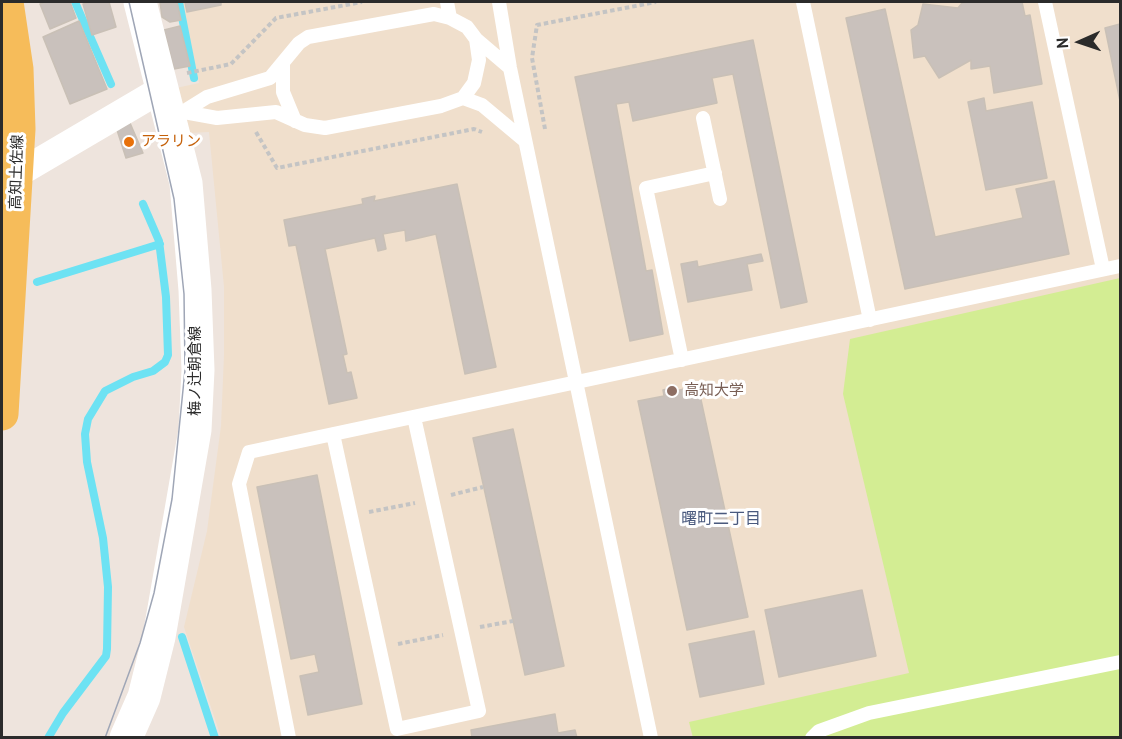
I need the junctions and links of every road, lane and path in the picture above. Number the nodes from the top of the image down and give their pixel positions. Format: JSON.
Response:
{"nodes":[{"id":1,"x":140,"y":2,"type":"edge"},
{"id":2,"x":362,"y":2,"type":"edge"},
{"id":3,"x":447,"y":2,"type":"edge"},
{"id":4,"x":499,"y":2,"type":"edge"},
{"id":5,"x":656,"y":2,"type":"edge"},
{"id":6,"x":803,"y":2,"type":"edge"},
{"id":7,"x":1045,"y":2,"type":"edge"},
{"id":8,"x":6,"y":14,"type":"edge"},
{"id":9,"x":450,"y":18,"type":"junction"},
{"id":10,"x":476,"y":39,"type":"junction"},
{"id":11,"x":283,"y":63,"type":"junction"},
{"id":12,"x":510,"y":68,"type":"junction"},
{"id":13,"x":161,"y":84,"type":"junction"},
{"id":14,"x":462,"y":98,"type":"junction"},
{"id":15,"x":177,"y":116,"type":"junction"},
{"id":16,"x":703,"y":118,"type":"dead end"},
{"id":17,"x":296,"y":121,"type":"junction"},
{"id":18,"x":254,"y":128,"type":"dead end"},
{"id":19,"x":491,"y":135,"type":"dead end"},
{"id":20,"x":547,"y":136,"type":"dead end"},
{"id":21,"x":525,"y":141,"type":"junction"},
{"id":22,"x":715,"y":173,"type":"junction"},
{"id":23,"x":9,"y":178,"type":"edge"},
{"id":24,"x":720,"y":199,"type":"dead end"},
{"id":25,"x":1120,"y":266,"type":"edge"},
{"id":26,"x":1103,"y":269,"type":"junction"},
{"id":27,"x":870,"y":320,"type":"junction"},
{"id":28,"x":682,"y":360,"type":"junction"},
{"id":29,"x":577,"y":382,"type":"junction"},
{"id":30,"x":2,"y":414,"type":"edge"},
{"id":31,"x":414,"y":417,"type":"junction"},
{"id":32,"x":333,"y":434,"type":"junction"},
{"id":33,"x":1120,"y":662,"type":"edge"},
{"id":34,"x":392,"y":733,"type":"edge"},
{"id":35,"x":126,"y":738,"type":"edge"},
{"id":36,"x":289,"y":738,"type":"edge"},
{"id":37,"x":651,"y":738,"type":"edge"},
{"id":38,"x":812,"y":738,"type":"edge"}],
"edges":[{"from":1,"to":13,"type":"main road","name":"梅ノ辻朝倉線"},
{"from":2,"to":13,"type":"path"},
{"from":3,"to":9,"type":"lane"},
{"from":4,"to":12,"type":"lane"},
{"from":5,"to":20,"type":"path"},
{"from":6,"to":27,"type":"lane"},
{"from":7,"to":26,"type":"lane"},
{"from":8,"to":23,"type":"main road","name":"高知土佐線"},
{"from":9,"to":10,"type":"lane"},
{"from":9,"to":11,"type":"lane"},
{"from":10,"to":12,"type":"lane"},
{"from":10,"to":14,"type":"lane"},
{"from":11,"to":15,"type":"lane"},
{"from":11,"to":17,"type":"lane"},
{"from":12,"to":21,"type":"lane"},
{"from":13,"to":15,"type":"main road","name":"梅ノ辻朝倉線"},
{"from":13,"to":23,"type":"street"},
{"from":14,"to":17,"type":"lane"},
{"from":14,"to":21,"type":"lane"},
{"from":15,"to":17,"type":"lane"},
{"from":15,"to":35,"type":"main road","name":"梅ノ辻朝倉線"},
{"from":16,"to":22,"type":"lane"},
{"from":18,"to":19,"type":"path"},
{"from":21,"to":29,"type":"lane"},
{"from":22,"to":24,"type":"lane"},
{"from":22,"to":28,"type":"lane"},
{"from":23,"to":30,"type":"main road","name":"高知土佐線"},
{"from":25,"to":26,"type":"lane"},
{"from":26,"to":27,"type":"lane"},
{"from":27,"to":28,"type":"lane"},
{"from":28,"to":29,"type":"lane"},
{"from":29,"to":31,"type":"lane"},
{"from":29,"to":37,"type":"lane"},
{"from":31,"to":32,"type":"lane"},
{"from":31,"to":34,"type":"lane"},
{"from":32,"to":34,"type":"lane"},
{"from":32,"to":36,"type":"lane"},
{"from":33,"to":38,"type":"lane"}]}
